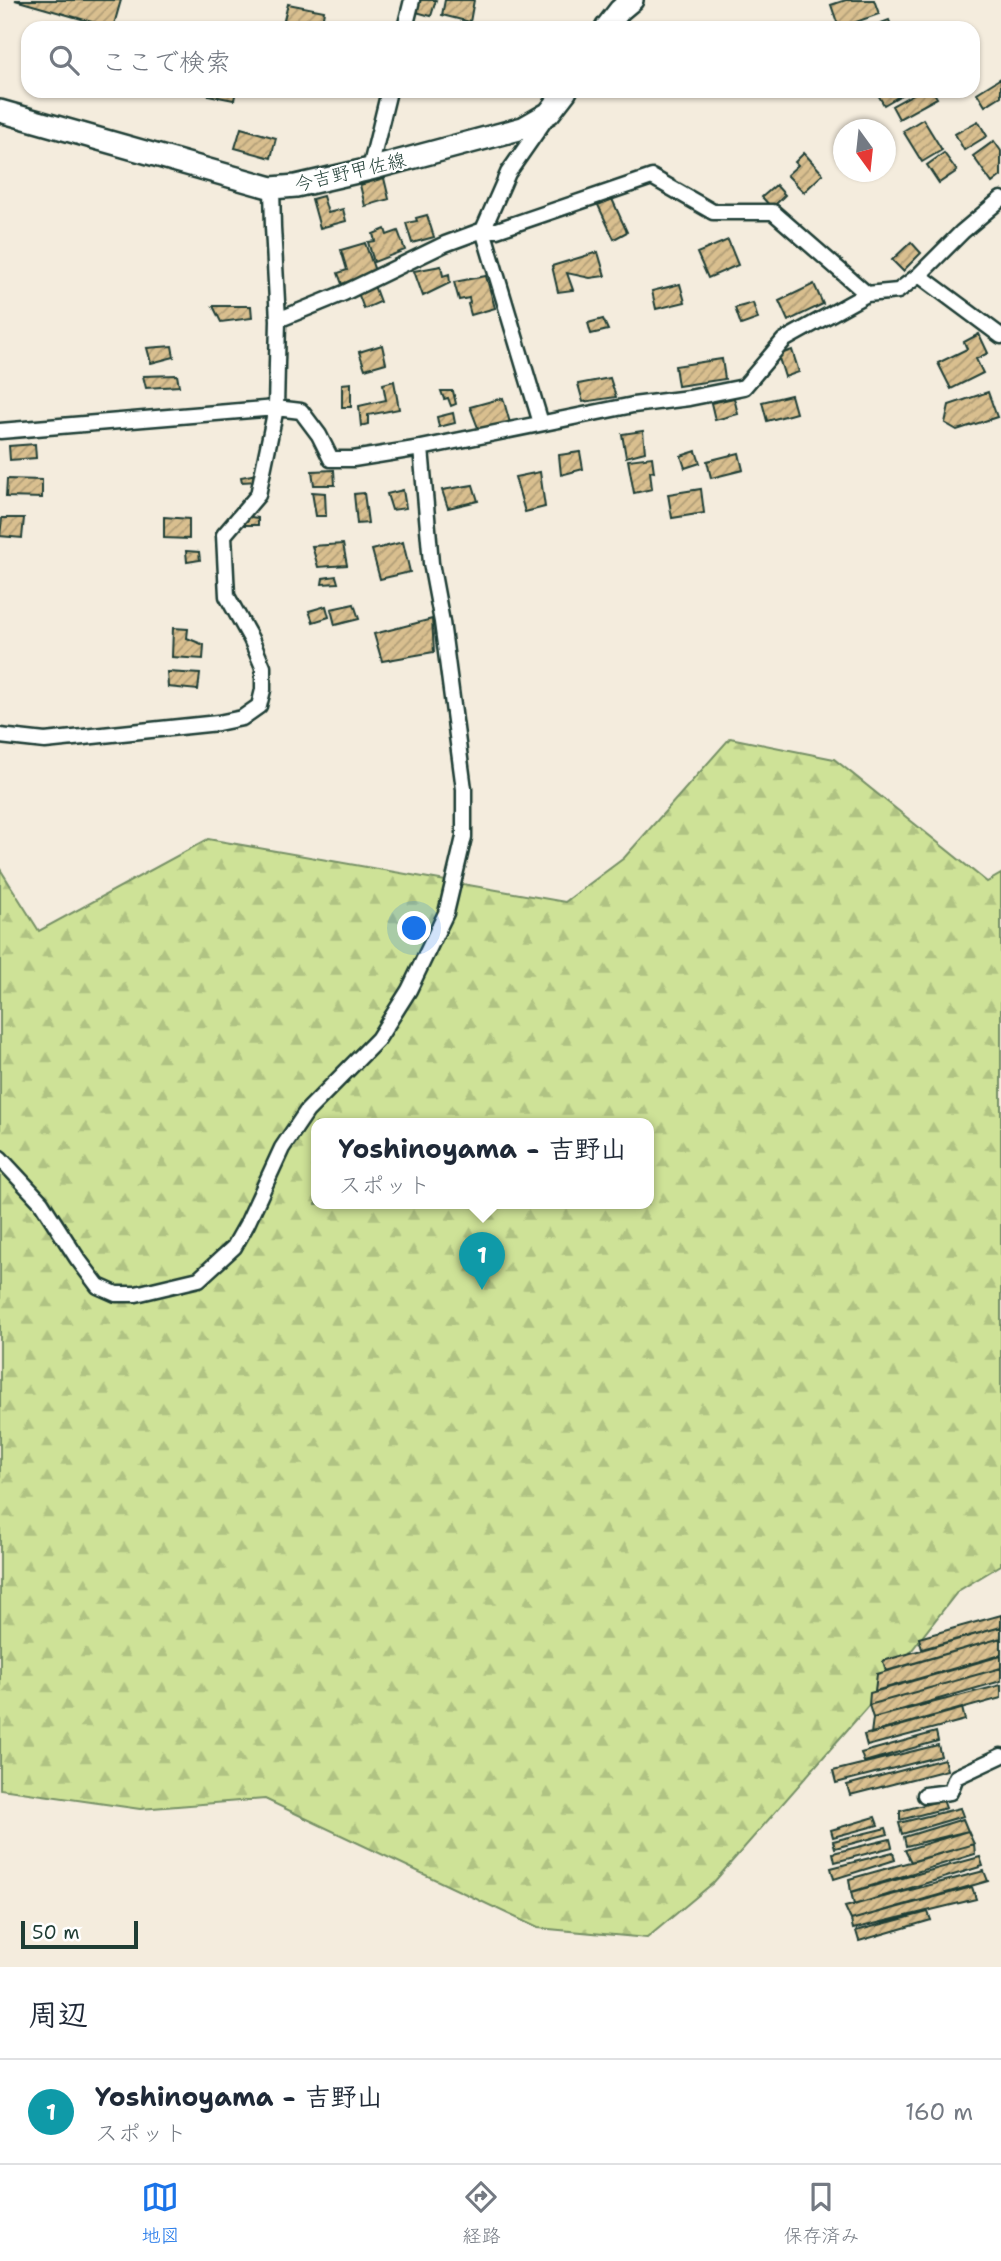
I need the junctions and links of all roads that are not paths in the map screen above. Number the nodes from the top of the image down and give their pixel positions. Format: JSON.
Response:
{"nodes":[{"id":1,"x":412,"y":0,"type":"edge"},
{"id":2,"x":632,"y":0,"type":"edge"},
{"id":3,"x":407,"y":21,"type":"edge"},
{"id":4,"x":611,"y":21,"type":"edge"},
{"id":5,"x":387,"y":98,"type":"edge"},
{"id":6,"x":561,"y":98,"type":"edge"},
{"id":7,"x":0,"y":111,"type":"edge"},
{"id":8,"x":550,"y":113,"type":"junction"},
{"id":9,"x":370,"y":169,"type":"junction"},
{"id":10,"x":272,"y":188,"type":"junction"},
{"id":11,"x":1001,"y":199,"type":"edge"},
{"id":12,"x":483,"y":230,"type":"junction"},
{"id":13,"x":919,"y":275,"type":"junction"},
{"id":14,"x":867,"y":294,"type":"junction"},
{"id":15,"x":278,"y":320,"type":"junction"},
{"id":16,"x":1001,"y":336,"type":"edge"},
{"id":17,"x":276,"y":408,"type":"junction"},
{"id":18,"x":541,"y":423,"type":"junction"},
{"id":19,"x":0,"y":431,"type":"edge"},
{"id":20,"x":421,"y":448,"type":"junction"},
{"id":21,"x":0,"y":736,"type":"edge"},
{"id":22,"x":0,"y":1158,"type":"edge"},
{"id":23,"x":1001,"y":1756,"type":"edge"},
{"id":24,"x":925,"y":1795,"type":"dead end"}],
"edges":[{"from":1,"to":3,"type":"street"},
{"from":2,"to":4,"type":"main road"},
{"from":5,"to":9,"type":"street"},
{"from":6,"to":8,"type":"main road","name":"今吉野甲佐線"},
{"from":7,"to":10,"type":"main road","name":"今吉野甲佐線"},
{"from":8,"to":9,"type":"main road","name":"今吉野甲佐線"},
{"from":8,"to":12,"type":"street"},
{"from":9,"to":10,"type":"main road","name":"今吉野甲佐線"},
{"from":10,"to":15,"type":"street"},
{"from":11,"to":13,"type":"street"},
{"from":12,"to":14,"type":"street"},
{"from":12,"to":15,"type":"street"},
{"from":12,"to":18,"type":"street"},
{"from":13,"to":14,"type":"street"},
{"from":13,"to":16,"type":"street"},
{"from":14,"to":18,"type":"street"},
{"from":15,"to":17,"type":"street"},
{"from":17,"to":19,"type":"street"},
{"from":17,"to":20,"type":"street"},
{"from":17,"to":21,"type":"street"},
{"from":18,"to":20,"type":"street"},
{"from":20,"to":22,"type":"street"},
{"from":23,"to":24,"type":"street"}]}
